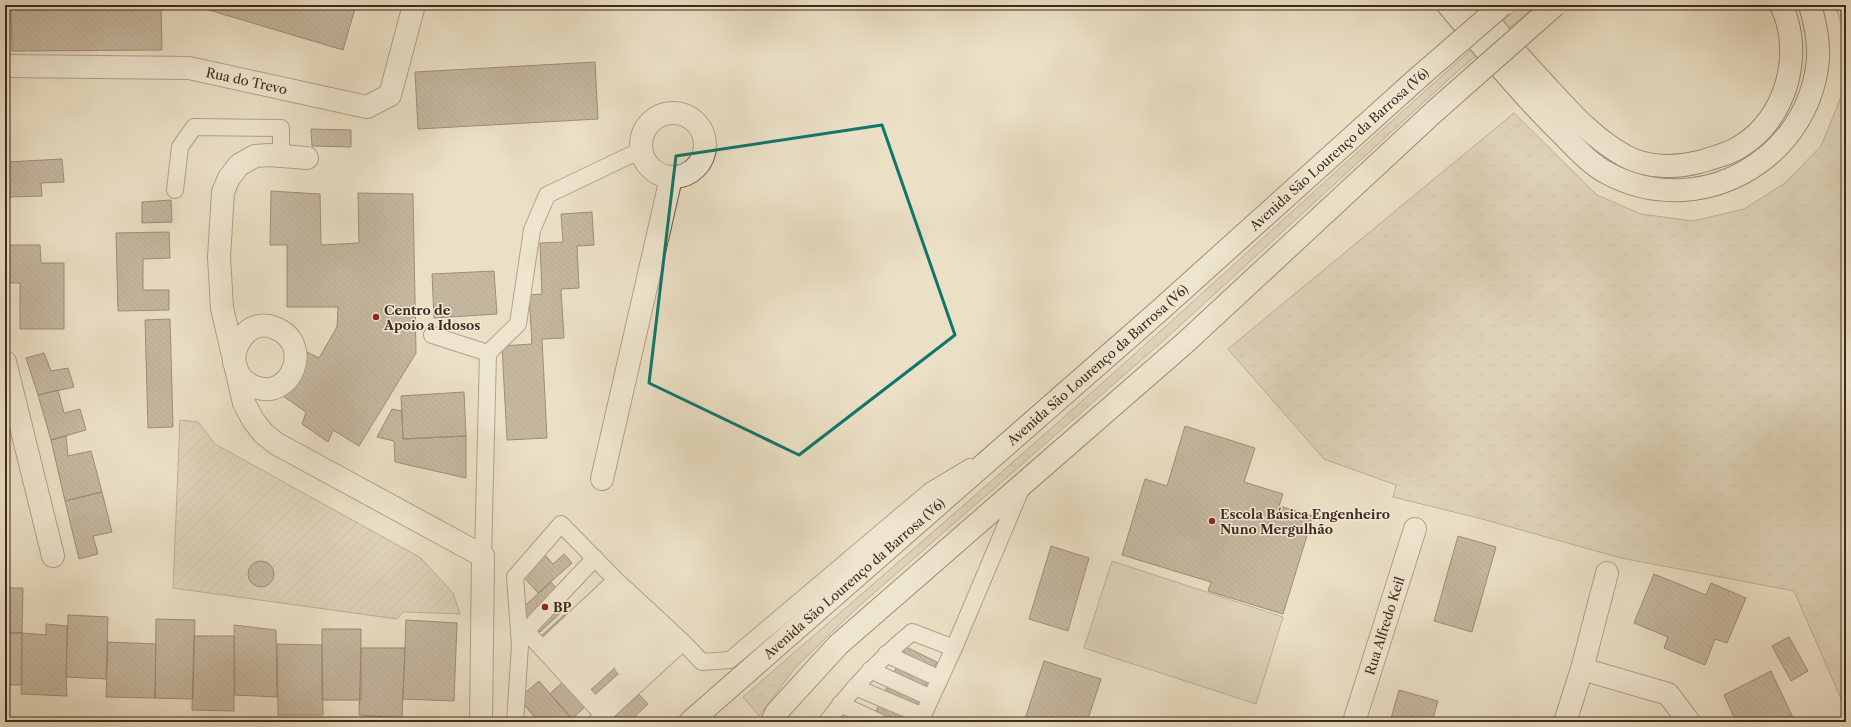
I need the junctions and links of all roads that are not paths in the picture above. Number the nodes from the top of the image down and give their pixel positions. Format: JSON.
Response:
{"nodes":[{"id":1,"x":414,"y":5,"type":"edge"},
{"id":2,"x":1448,"y":5,"type":"edge"},
{"id":3,"x":1475,"y":5,"type":"edge"},
{"id":4,"x":1502,"y":5,"type":"edge"},
{"id":5,"x":1555,"y":5,"type":"edge"},
{"id":6,"x":1781,"y":5,"type":"edge"},
{"id":7,"x":1810,"y":5,"type":"edge"},
{"id":8,"x":5,"y":66,"type":"edge"},
{"id":9,"x":641,"y":150,"type":"junction"},
{"id":10,"x":281,"y":156,"type":"junction"},
{"id":11,"x":307,"y":158,"type":"dead end"},
{"id":12,"x":671,"y":178,"type":"junction"},
{"id":13,"x":174,"y":190,"type":"dead end"},
{"id":14,"x":432,"y":335,"type":"dead end"},
{"id":15,"x":488,"y":353,"type":"junction"},
{"id":16,"x":5,"y":362,"type":"edge"},
{"id":17,"x":1000,"y":448,"type":"junction"},
{"id":18,"x":602,"y":479,"type":"dead end"},
{"id":19,"x":1024,"y":483,"type":"junction"},
{"id":20,"x":1415,"y":529,"type":"dead end"},
{"id":21,"x":53,"y":556,"type":"dead end"},
{"id":22,"x":482,"y":556,"type":"junction"},
{"id":23,"x":595,"y":558,"type":"junction"},
{"id":24,"x":1607,"y":573,"type":"dead end"},
{"id":25,"x":651,"y":613,"type":"junction"},
{"id":26,"x":954,"y":648,"type":"junction"},
{"id":27,"x":886,"y":654,"type":"junction"},
{"id":28,"x":550,"y":657,"type":"junction"},
{"id":29,"x":1582,"y":669,"type":"junction"},
{"id":30,"x":870,"y":670,"type":"junction"},
{"id":31,"x":940,"y":679,"type":"junction"},
{"id":32,"x":854,"y":687,"type":"junction"},
{"id":33,"x":931,"y":698,"type":"junction"},
{"id":34,"x":588,"y":702,"type":"edge"},
{"id":35,"x":840,"y":704,"type":"junction"},
{"id":36,"x":921,"y":719,"type":"edge"},
{"id":37,"x":517,"y":720,"type":"edge"},
{"id":38,"x":480,"y":722,"type":"edge"},
{"id":39,"x":690,"y":722,"type":"edge"},
{"id":40,"x":772,"y":722,"type":"edge"},
{"id":41,"x":828,"y":722,"type":"edge"},
{"id":42,"x":879,"y":722,"type":"edge"},
{"id":43,"x":1354,"y":722,"type":"edge"},
{"id":44,"x":1566,"y":722,"type":"edge"},
{"id":45,"x":1689,"y":722,"type":"edge"}],
"edges":[{"from":1,"to":8,"type":"main road","name":"Rua do Trevo"},
{"from":2,"to":7,"type":"main road"},
{"from":3,"to":6,"type":"main road"},
{"from":4,"to":17,"type":"main road","name":"Avenida São Lourenço da Barrosa (V6)","bridge":true},
{"from":5,"to":19,"type":"main road","bridge":true},
{"from":9,"to":12,"type":"main road"},
{"from":9,"to":12,"type":"main road"},
{"from":9,"to":15,"type":"lane"},
{"from":10,"to":11,"type":"main road"},
{"from":10,"to":13,"type":"lane"},
{"from":10,"to":22,"type":"main road"},
{"from":12,"to":18,"type":"main road"},
{"from":14,"to":15,"type":"lane"},
{"from":15,"to":22,"type":"lane"},
{"from":16,"to":21,"type":"main road"},
{"from":17,"to":25,"type":"lane"},
{"from":17,"to":39,"type":"main road","name":"Avenida São Lourenço da Barrosa (V6)"},
{"from":19,"to":26,"type":"lane"},
{"from":19,"to":40,"type":"main road"},
{"from":20,"to":43,"type":"main road","name":"Rua Alfredo Keil"},
{"from":22,"to":38,"type":"main road"},
{"from":23,"to":25,"type":"lane"},
{"from":23,"to":28,"type":"lane"},
{"from":23,"to":37,"type":"lane"},
{"from":24,"to":29,"type":"main road"},
{"from":25,"to":28,"type":"lane"},
{"from":25,"to":28,"type":"lane"},
{"from":25,"to":34,"type":"lane"},
{"from":25,"to":34,"type":"lane"},
{"from":25,"to":34,"type":"lane"},
{"from":26,"to":27,"type":"lane"},
{"from":26,"to":31,"type":"lane"},
{"from":27,"to":30,"type":"lane"},
{"from":27,"to":31,"type":"lane"},
{"from":28,"to":34,"type":"lane"},
{"from":29,"to":44,"type":"main road"},
{"from":29,"to":45,"type":"main road"},
{"from":30,"to":32,"type":"lane"},
{"from":30,"to":33,"type":"lane"},
{"from":31,"to":33,"type":"lane"},
{"from":32,"to":35,"type":"lane"},
{"from":32,"to":36,"type":"lane"},
{"from":33,"to":36,"type":"lane"},
{"from":35,"to":41,"type":"lane"},
{"from":35,"to":42,"type":"lane"}]}
